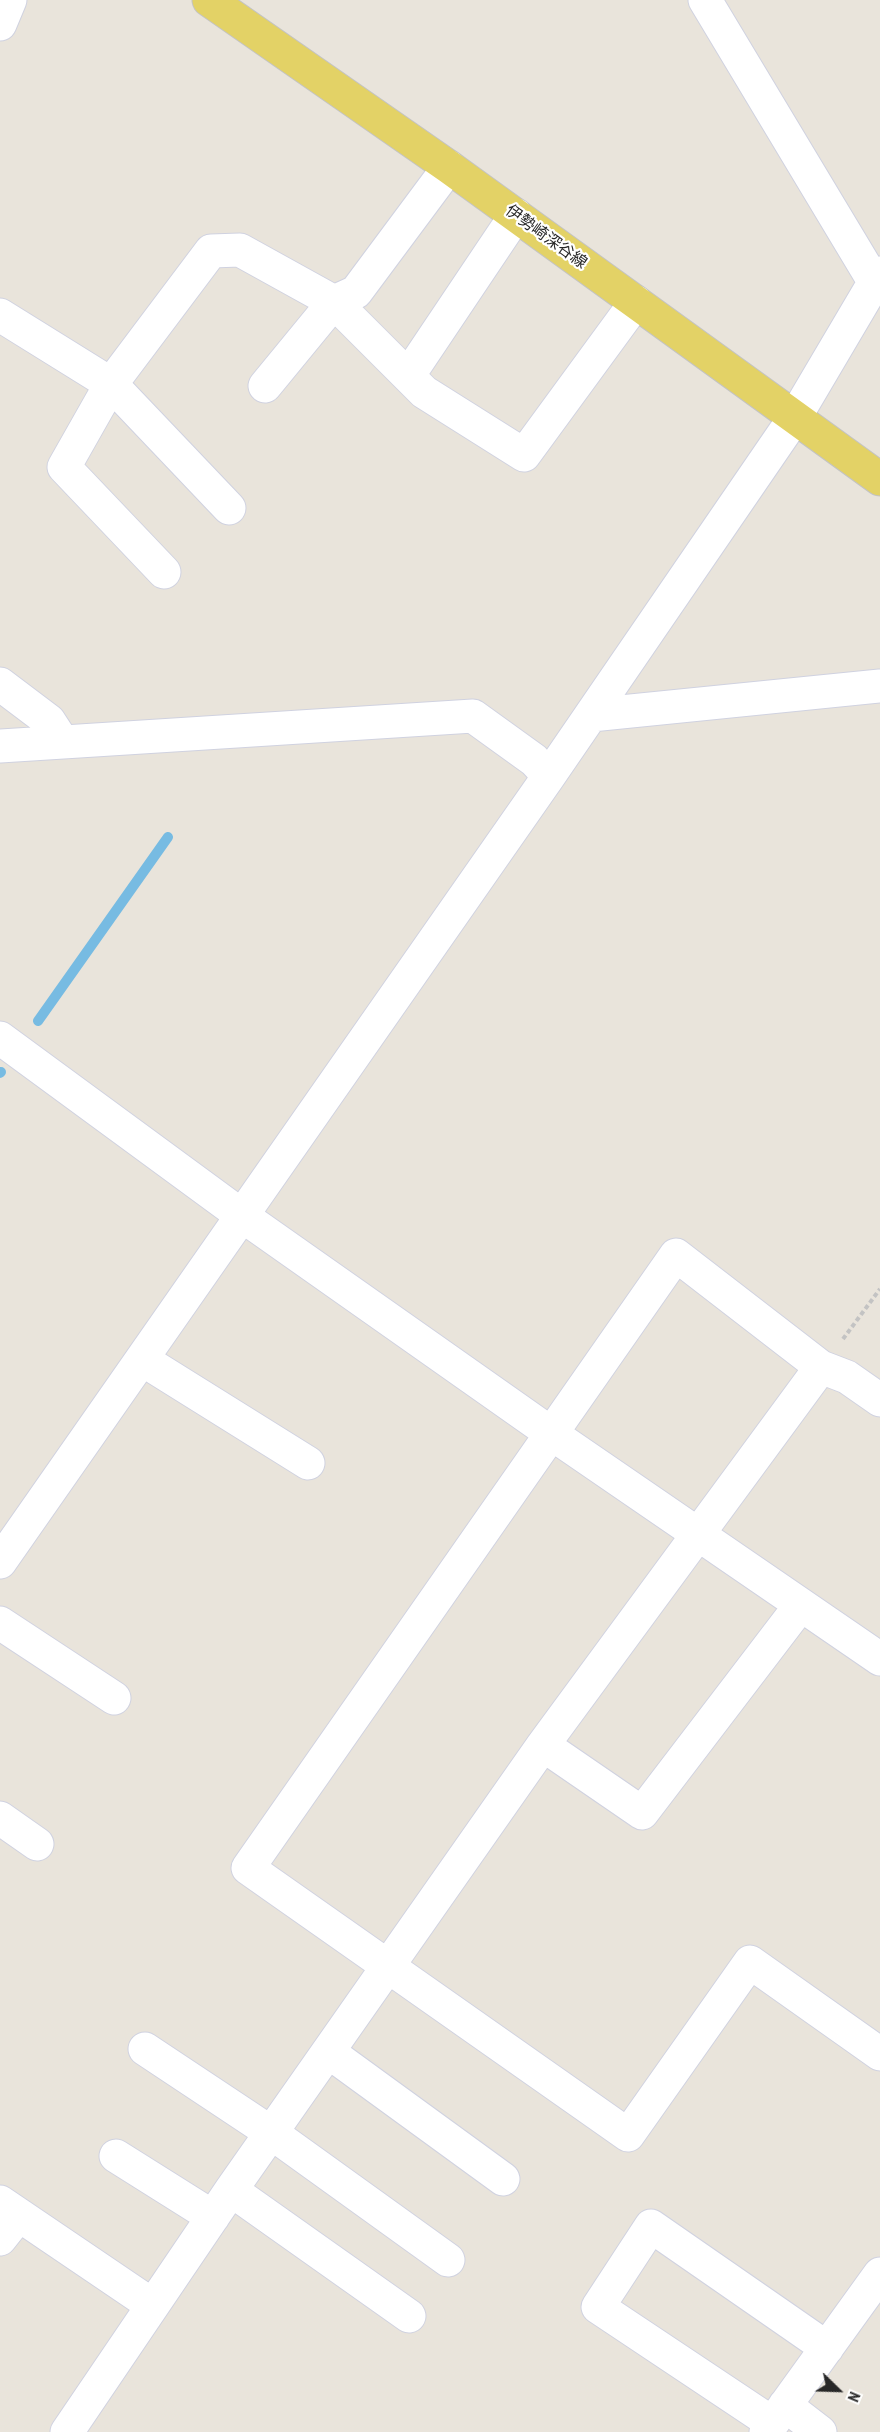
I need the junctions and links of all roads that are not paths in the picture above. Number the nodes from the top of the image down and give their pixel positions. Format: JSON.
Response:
{"nodes":[{"id":1,"x":10,"y":0,"type":"edge"},
{"id":2,"x":209,"y":0,"type":"edge"},
{"id":3,"x":705,"y":0,"type":"edge"},
{"id":4,"x":0,"y":24,"type":"edge"},
{"id":5,"x":449,"y":167,"type":"junction"},
{"id":6,"x":516,"y":215,"type":"junction"},
{"id":7,"x":878,"y":278,"type":"edge"},
{"id":8,"x":334,"y":302,"type":"junction"},
{"id":9,"x":636,"y":302,"type":"junction"},
{"id":10,"x":0,"y":315,"type":"edge"},
{"id":11,"x":408,"y":376,"type":"junction"},
{"id":12,"x":111,"y":384,"type":"junction"},
{"id":13,"x":265,"y":386,"type":"dead end"},
{"id":14,"x":795,"y":417,"type":"junction"},
{"id":15,"x":880,"y":479,"type":"edge"},
{"id":16,"x":229,"y":508,"type":"dead end"},
{"id":17,"x":164,"y":572,"type":"dead end"},
{"id":18,"x":0,"y":684,"type":"edge"},
{"id":19,"x":880,"y":686,"type":"edge"},
{"id":20,"x":591,"y":715,"type":"junction"},
{"id":21,"x":62,"y":741,"type":"junction"},
{"id":22,"x":0,"y":746,"type":"edge"},
{"id":23,"x":549,"y":776,"type":"junction"},
{"id":24,"x":0,"y":1038,"type":"edge"},
{"id":25,"x":241,"y":1215,"type":"junction"},
{"id":26,"x":143,"y":1360,"type":"junction"},
{"id":27,"x":821,"y":1367,"type":"junction"},
{"id":28,"x":880,"y":1400,"type":"edge"},
{"id":29,"x":552,"y":1434,"type":"junction"},
{"id":30,"x":308,"y":1463,"type":"dead end"},
{"id":31,"x":700,"y":1534,"type":"junction"},
{"id":32,"x":1,"y":1557,"type":"edge"},
{"id":33,"x":800,"y":1606,"type":"junction"},
{"id":34,"x":0,"y":1623,"type":"edge"},
{"id":35,"x":880,"y":1659,"type":"edge"},
{"id":36,"x":114,"y":1698,"type":"dead end"},
{"id":37,"x":543,"y":1745,"type":"junction"},
{"id":38,"x":0,"y":1818,"type":"edge"},
{"id":39,"x":37,"y":1844,"type":"dead end"},
{"id":40,"x":389,"y":1967,"type":"junction"},
{"id":41,"x":145,"y":2049,"type":"dead end"},
{"id":42,"x":330,"y":2053,"type":"junction"},
{"id":43,"x":880,"y":2054,"type":"edge"},
{"id":44,"x":273,"y":2134,"type":"junction"},
{"id":45,"x":116,"y":2156,"type":"dead end"},
{"id":46,"x":503,"y":2179,"type":"dead end"},
{"id":47,"x":231,"y":2190,"type":"junction"},
{"id":48,"x":213,"y":2217,"type":"junction"},
{"id":49,"x":6,"y":2219,"type":"edge"},
{"id":50,"x":448,"y":2260,"type":"dead end"},
{"id":51,"x":876,"y":2290,"type":"edge"},
{"id":52,"x":152,"y":2305,"type":"junction"},
{"id":53,"x":409,"y":2316,"type":"dead end"},
{"id":54,"x":827,"y":2348,"type":"junction"},
{"id":55,"x":775,"y":2420,"type":"edge"},
{"id":56,"x":67,"y":2432,"type":"edge"},
{"id":57,"x":820,"y":2432,"type":"edge"}],
"edges":[{"from":1,"to":4,"type":"street"},
{"from":2,"to":5,"type":"main road","name":"伊勢崎深谷線"},
{"from":3,"to":7,"type":"street"},
{"from":5,"to":6,"type":"main road","name":"伊勢崎深谷線"},
{"from":5,"to":8,"type":"street"},
{"from":6,"to":9,"type":"main road","name":"伊勢崎深谷線"},
{"from":6,"to":11,"type":"street"},
{"from":7,"to":14,"type":"street"},
{"from":8,"to":11,"type":"street"},
{"from":8,"to":12,"type":"street"},
{"from":8,"to":13,"type":"street"},
{"from":9,"to":11,"type":"street"},
{"from":9,"to":14,"type":"main road","name":"伊勢崎深谷線"},
{"from":10,"to":12,"type":"street"},
{"from":12,"to":16,"type":"street"},
{"from":12,"to":17,"type":"street"},
{"from":14,"to":15,"type":"main road","name":"伊勢崎深谷線"},
{"from":14,"to":20,"type":"street"},
{"from":18,"to":21,"type":"street"},
{"from":19,"to":20,"type":"street"},
{"from":20,"to":23,"type":"street"},
{"from":21,"to":22,"type":"street"},
{"from":21,"to":23,"type":"street"},
{"from":23,"to":25,"type":"street"},
{"from":24,"to":25,"type":"street"},
{"from":25,"to":26,"type":"street"},
{"from":25,"to":29,"type":"street"},
{"from":26,"to":30,"type":"street"},
{"from":26,"to":32,"type":"street"},
{"from":27,"to":28,"type":"street"},
{"from":27,"to":29,"type":"street"},
{"from":27,"to":31,"type":"street"},
{"from":29,"to":31,"type":"street"},
{"from":29,"to":40,"type":"street"},
{"from":31,"to":33,"type":"street"},
{"from":31,"to":37,"type":"street"},
{"from":33,"to":35,"type":"street"},
{"from":33,"to":37,"type":"street"},
{"from":34,"to":36,"type":"street"},
{"from":37,"to":40,"type":"street"},
{"from":38,"to":39,"type":"street"},
{"from":40,"to":42,"type":"street"},
{"from":40,"to":43,"type":"street"},
{"from":41,"to":44,"type":"street"},
{"from":42,"to":44,"type":"street"},
{"from":42,"to":46,"type":"street"},
{"from":44,"to":47,"type":"street"},
{"from":44,"to":50,"type":"street"},
{"from":45,"to":48,"type":"street"},
{"from":47,"to":48,"type":"street"},
{"from":47,"to":53,"type":"street"},
{"from":48,"to":52,"type":"street"},
{"from":49,"to":52,"type":"street"},
{"from":51,"to":54,"type":"street"},
{"from":52,"to":56,"type":"street"},
{"from":54,"to":55,"type":"street"},
{"from":54,"to":55,"type":"street"},
{"from":55,"to":57,"type":"street"}]}
